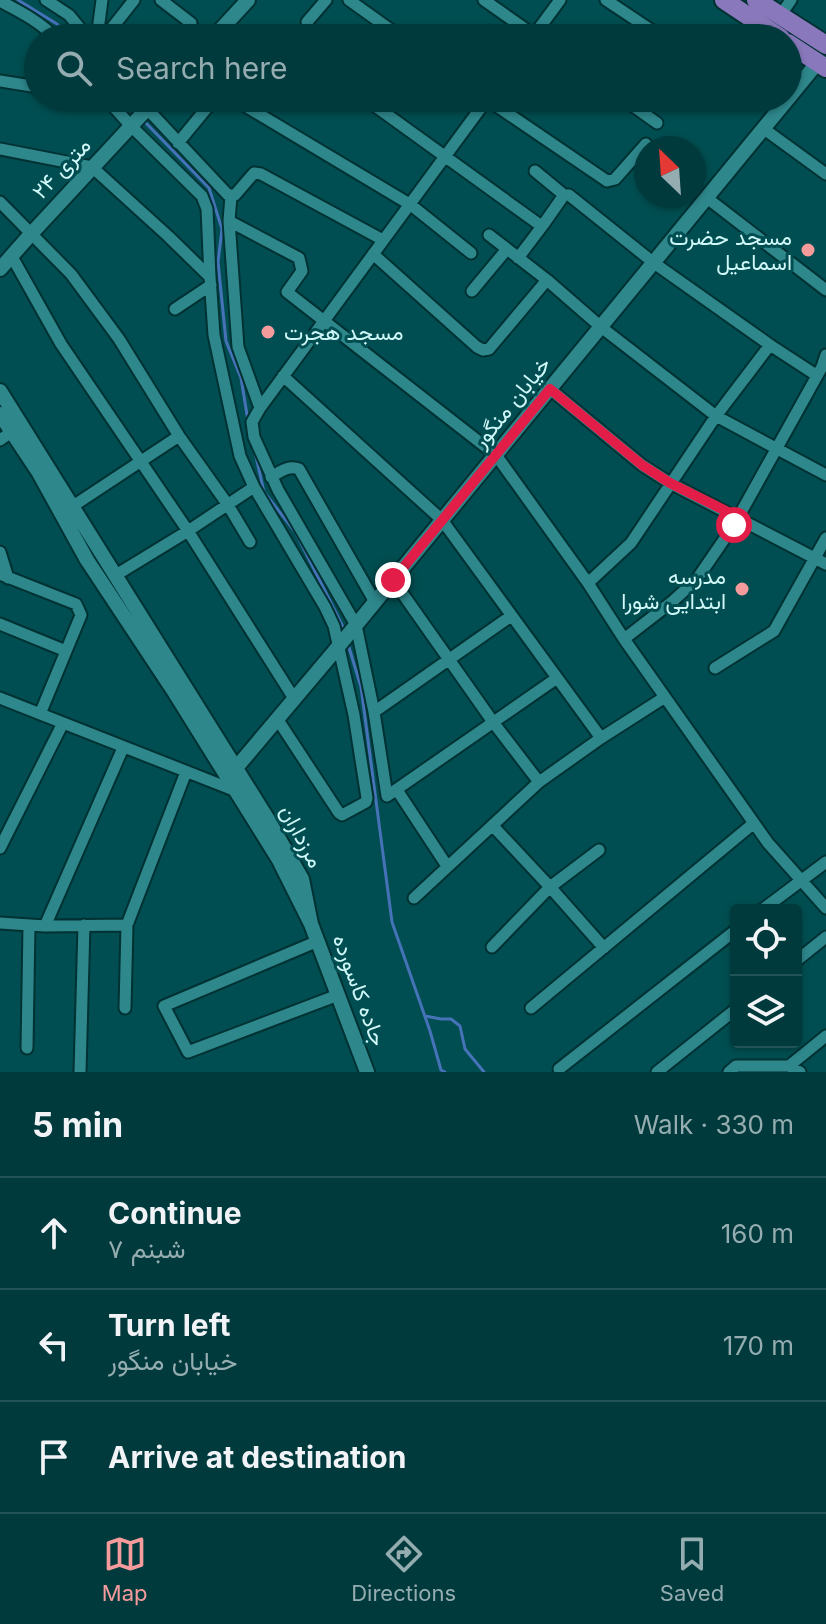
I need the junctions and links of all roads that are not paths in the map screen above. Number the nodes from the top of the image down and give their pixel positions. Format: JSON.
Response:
{"nodes":[{"id":1,"x":46,"y":0,"type":"edge"},
{"id":2,"x":102,"y":0,"type":"edge"},
{"id":3,"x":134,"y":0,"type":"edge"},
{"id":4,"x":161,"y":0,"type":"edge"},
{"id":5,"x":248,"y":0,"type":"edge"},
{"id":6,"x":326,"y":0,"type":"edge"},
{"id":7,"x":349,"y":0,"type":"edge"},
{"id":8,"x":484,"y":0,"type":"edge"},
{"id":9,"x":560,"y":0,"type":"edge"},
{"id":10,"x":606,"y":0,"type":"edge"},
{"id":11,"x":724,"y":0,"type":"edge"},
{"id":12,"x":756,"y":0,"type":"edge"},
{"id":13,"x":0,"y":1,"type":"edge"},
{"id":14,"x":785,"y":8,"type":"edge"},
{"id":15,"x":307,"y":22,"type":"dead end"},
{"id":16,"x":191,"y":23,"type":"dead end"},
{"id":17,"x":37,"y":24,"type":"edge"},
{"id":18,"x":76,"y":24,"type":"edge"},
{"id":19,"x":99,"y":24,"type":"edge"},
{"id":20,"x":115,"y":24,"type":"edge"},
{"id":21,"x":226,"y":24,"type":"edge"},
{"id":22,"x":382,"y":24,"type":"edge"},
{"id":23,"x":517,"y":24,"type":"edge"},
{"id":24,"x":544,"y":24,"type":"edge"},
{"id":25,"x":642,"y":24,"type":"edge"},
{"id":26,"x":760,"y":24,"type":"edge"},
{"id":27,"x":797,"y":24,"type":"edge"},
{"id":28,"x":802,"y":30,"type":"edge"},
{"id":29,"x":802,"y":49,"type":"edge"},
{"id":30,"x":823,"y":58,"type":"edge"},
{"id":31,"x":0,"y":81,"type":"edge"},
{"id":32,"x":802,"y":83,"type":"edge"},
{"id":33,"x":24,"y":85,"type":"edge"},
{"id":34,"x":117,"y":112,"type":"edge"},
{"id":35,"x":137,"y":112,"type":"edge"},
{"id":36,"x":149,"y":112,"type":"edge"},
{"id":37,"x":203,"y":112,"type":"edge"},
{"id":38,"x":255,"y":112,"type":"edge"},
{"id":39,"x":383,"y":112,"type":"edge"},
{"id":40,"x":477,"y":112,"type":"edge"},
{"id":41,"x":505,"y":112,"type":"edge"},
{"id":42,"x":642,"y":112,"type":"edge"},
{"id":43,"x":778,"y":112,"type":"edge"},
{"id":44,"x":657,"y":123,"type":"dead end"},
{"id":45,"x":130,"y":125,"type":"junction"},
{"id":46,"x":764,"y":129,"type":"junction"},
{"id":47,"x":178,"y":143,"type":"junction"},
{"id":48,"x":0,"y":149,"type":"edge"},
{"id":49,"x":444,"y":157,"type":"junction"},
{"id":50,"x":634,"y":158,"type":"edge"},
{"id":51,"x":92,"y":167,"type":"junction"},
{"id":52,"x":535,"y":171,"type":"dead end"},
{"id":53,"x":826,"y":174,"type":"edge"},
{"id":54,"x":564,"y":195,"type":"junction"},
{"id":55,"x":231,"y":196,"type":"junction"},
{"id":56,"x":707,"y":198,"type":"junction"},
{"id":57,"x":0,"y":202,"type":"edge"},
{"id":58,"x":411,"y":205,"type":"junction"},
{"id":59,"x":229,"y":221,"type":"junction"},
{"id":60,"x":543,"y":225,"type":"junction"},
{"id":61,"x":31,"y":234,"type":"junction"},
{"id":62,"x":489,"y":235,"type":"dead end"},
{"id":63,"x":383,"y":240,"type":"junction"},
{"id":64,"x":507,"y":249,"type":"junction"},
{"id":65,"x":471,"y":253,"type":"dead end"},
{"id":66,"x":373,"y":254,"type":"junction"},
{"id":67,"x":11,"y":255,"type":"junction"},
{"id":68,"x":518,"y":258,"type":"junction"},
{"id":69,"x":654,"y":263,"type":"junction"},
{"id":70,"x":0,"y":269,"type":"edge"},
{"id":71,"x":547,"y":280,"type":"junction"},
{"id":72,"x":210,"y":281,"type":"junction"},
{"id":73,"x":826,"y":290,"type":"edge"},
{"id":74,"x":472,"y":291,"type":"dead end"},
{"id":75,"x":175,"y":309,"type":"dead end"},
{"id":76,"x":325,"y":321,"type":"junction"},
{"id":77,"x":601,"y":327,"type":"junction"},
{"id":78,"x":770,"y":345,"type":"junction"},
{"id":79,"x":826,"y":356,"type":"edge"},
{"id":80,"x":816,"y":375,"type":"junction"},
{"id":81,"x":283,"y":376,"type":"junction"},
{"id":82,"x":550,"y":389,"type":"junction"},
{"id":83,"x":0,"y":391,"type":"edge"},
{"id":84,"x":260,"y":408,"type":"junction"},
{"id":85,"x":0,"y":414,"type":"edge"},
{"id":86,"x":716,"y":416,"type":"junction"},
{"id":87,"x":6,"y":436,"type":"edge"},
{"id":88,"x":179,"y":436,"type":"junction"},
{"id":89,"x":777,"y":450,"type":"junction"},
{"id":90,"x":496,"y":455,"type":"junction"},
{"id":91,"x":140,"y":462,"type":"junction"},
{"id":92,"x":826,"y":475,"type":"edge"},
{"id":93,"x":271,"y":477,"type":"junction"},
{"id":94,"x":670,"y":483,"type":"junction"},
{"id":95,"x":254,"y":487,"type":"junction"},
{"id":96,"x":228,"y":505,"type":"junction"},
{"id":97,"x":73,"y":506,"type":"junction"},
{"id":98,"x":738,"y":517,"type":"junction"},
{"id":99,"x":442,"y":520,"type":"junction"},
{"id":100,"x":188,"y":531,"type":"junction"},
{"id":101,"x":826,"y":538,"type":"edge"},
{"id":102,"x":250,"y":542,"type":"dead end"},
{"id":103,"x":0,"y":552,"type":"edge"},
{"id":104,"x":820,"y":561,"type":"edge"},
{"id":105,"x":116,"y":575,"type":"junction"},
{"id":106,"x":4,"y":576,"type":"edge"},
{"id":107,"x":393,"y":580,"type":"junction"},
{"id":108,"x":588,"y":583,"type":"junction"},
{"id":109,"x":375,"y":602,"type":"junction"},
{"id":110,"x":511,"y":616,"type":"junction"},
{"id":111,"x":0,"y":624,"type":"edge"},
{"id":112,"x":356,"y":625,"type":"junction"},
{"id":113,"x":624,"y":639,"type":"junction"},
{"id":114,"x":338,"y":647,"type":"junction"},
{"id":115,"x":66,"y":651,"type":"junction"},
{"id":116,"x":449,"y":660,"type":"junction"},
{"id":117,"x":715,"y":668,"type":"dead end"},
{"id":118,"x":557,"y":678,"type":"junction"},
{"id":119,"x":665,"y":697,"type":"junction"},
{"id":120,"x":0,"y":698,"type":"edge"},
{"id":121,"x":295,"y":700,"type":"junction"},
{"id":122,"x":374,"y":712,"type":"junction"},
{"id":123,"x":40,"y":714,"type":"junction"},
{"id":124,"x":278,"y":720,"type":"junction"},
{"id":125,"x":493,"y":722,"type":"junction"},
{"id":126,"x":63,"y":723,"type":"junction"},
{"id":127,"x":601,"y":738,"type":"junction"},
{"id":128,"x":123,"y":748,"type":"junction"},
{"id":129,"x":236,"y":768,"type":"junction"},
{"id":130,"x":186,"y":772,"type":"junction"},
{"id":131,"x":539,"y":782,"type":"junction"},
{"id":132,"x":397,"y":790,"type":"junction"},
{"id":133,"x":236,"y":791,"type":"junction"},
{"id":134,"x":754,"y":823,"type":"junction"},
{"id":135,"x":493,"y":826,"type":"junction"},
{"id":136,"x":0,"y":848,"type":"edge"},
{"id":137,"x":599,"y":850,"type":"dead end"},
{"id":138,"x":826,"y":862,"type":"edge"},
{"id":139,"x":447,"y":866,"type":"junction"},
{"id":140,"x":801,"y":879,"type":"junction"},
{"id":141,"x":550,"y":887,"type":"junction"},
{"id":142,"x":414,"y":898,"type":"dead end"},
{"id":143,"x":770,"y":904,"type":"edge"},
{"id":144,"x":826,"y":908,"type":"edge"},
{"id":145,"x":0,"y":923,"type":"edge"},
{"id":146,"x":311,"y":924,"type":"junction"},
{"id":147,"x":29,"y":925,"type":"junction"},
{"id":148,"x":84,"y":925,"type":"junction"},
{"id":149,"x":127,"y":925,"type":"junction"},
{"id":150,"x":45,"y":926,"type":"junction"},
{"id":151,"x":730,"y":935,"type":"edge"},
{"id":152,"x":826,"y":937,"type":"edge"},
{"id":153,"x":318,"y":941,"type":"junction"},
{"id":154,"x":492,"y":947,"type":"dead end"},
{"id":155,"x":604,"y":948,"type":"junction"},
{"id":156,"x":802,"y":956,"type":"edge"},
{"id":157,"x":338,"y":995,"type":"junction"},
{"id":158,"x":125,"y":1008,"type":"dead end"},
{"id":159,"x":531,"y":1008,"type":"dead end"},
{"id":160,"x":730,"y":1014,"type":"edge"},
{"id":161,"x":826,"y":1036,"type":"edge"},
{"id":162,"x":27,"y":1048,"type":"dead end"},
{"id":163,"x":559,"y":1069,"type":"dead end"},
{"id":164,"x":795,"y":1069,"type":"edge"},
{"id":165,"x":80,"y":1072,"type":"edge"},
{"id":166,"x":367,"y":1072,"type":"edge"},
{"id":167,"x":657,"y":1072,"type":"edge"},
{"id":168,"x":729,"y":1072,"type":"edge"}],
"edges":[{"from":1,"to":18,"type":"street"},
{"from":2,"to":19,"type":"street"},
{"from":3,"to":20,"type":"street"},
{"from":4,"to":16,"type":"street"},
{"from":5,"to":21,"type":"street"},
{"from":6,"to":15,"type":"street"},
{"from":7,"to":22,"type":"street"},
{"from":8,"to":23,"type":"street"},
{"from":9,"to":24,"type":"street"},
{"from":10,"to":25,"type":"street"},
{"from":11,"to":26,"type":"main road"},
{"from":12,"to":14,"type":"main road"},
{"from":13,"to":17,"type":"street"},
{"from":14,"to":27,"type":"main road"},
{"from":28,"to":30,"type":"main road"},
{"from":29,"to":30,"type":"main road"},
{"from":30,"to":32,"type":"street","name":"خیابان منگور"},
{"from":31,"to":33,"type":"street"},
{"from":34,"to":45,"type":"street"},
{"from":35,"to":45,"type":"street","name":"۲۴ متری"},
{"from":36,"to":47,"type":"street"},
{"from":37,"to":47,"type":"street"},
{"from":38,"to":58,"type":"street"},
{"from":39,"to":49,"type":"street"},
{"from":40,"to":49,"type":"street"},
{"from":41,"to":50,"type":"street"},
{"from":42,"to":44,"type":"street"},
{"from":43,"to":46,"type":"street","name":"خیابان منگور"},
{"from":45,"to":51,"type":"street","name":"۲۴ متری"},
{"from":45,"to":72,"type":"street"},
{"from":46,"to":53,"type":"street"},
{"from":46,"to":56,"type":"street","name":"خیابان منگور"},
{"from":47,"to":55,"type":"street"},
{"from":48,"to":51,"type":"street"},
{"from":49,"to":58,"type":"street"},
{"from":49,"to":60,"type":"street"},
{"from":51,"to":61,"type":"street","name":"۲۴ متری"},
{"from":51,"to":72,"type":"street"},
{"from":52,"to":54,"type":"street"},
{"from":54,"to":60,"type":"street"},
{"from":54,"to":69,"type":"street"},
{"from":55,"to":59,"type":"street"},
{"from":55,"to":63,"type":"street"},
{"from":56,"to":69,"type":"street","name":"خیابان منگور"},
{"from":56,"to":73,"type":"street"},
{"from":57,"to":61,"type":"street"},
{"from":58,"to":63,"type":"street"},
{"from":58,"to":65,"type":"street"},
{"from":59,"to":76,"type":"street"},
{"from":59,"to":84,"type":"street"},
{"from":60,"to":68,"type":"street"},
{"from":61,"to":67,"type":"street","name":"۲۴ متری"},
{"from":61,"to":88,"type":"street"},
{"from":62,"to":64,"type":"street"},
{"from":63,"to":66,"type":"street"},
{"from":64,"to":68,"type":"street"},
{"from":64,"to":74,"type":"street"},
{"from":66,"to":71,"type":"street"},
{"from":66,"to":76,"type":"street"},
{"from":67,"to":70,"type":"street","name":"۲۴ متری"},
{"from":67,"to":91,"type":"street"},
{"from":68,"to":71,"type":"street"},
{"from":69,"to":77,"type":"street","name":"خیابان منگور"},
{"from":69,"to":78,"type":"street"},
{"from":71,"to":77,"type":"street"},
{"from":72,"to":75,"type":"street"},
{"from":72,"to":95,"type":"street"},
{"from":76,"to":81,"type":"street"},
{"from":76,"to":90,"type":"street"},
{"from":77,"to":82,"type":"street","name":"خیابان منگور"},
{"from":77,"to":86,"type":"street"},
{"from":78,"to":80,"type":"street"},
{"from":78,"to":86,"type":"street"},
{"from":79,"to":80,"type":"street"},
{"from":80,"to":89,"type":"street"},
{"from":81,"to":84,"type":"street"},
{"from":81,"to":99,"type":"street"},
{"from":82,"to":90,"type":"street","name":"خیابان منگور"},
{"from":82,"to":94,"type":"street"},
{"from":83,"to":97,"type":"street","name":"مرزداران"},
{"from":84,"to":93,"type":"street"},
{"from":85,"to":87,"type":"street","name":"مرزداران"},
{"from":86,"to":89,"type":"street"},
{"from":86,"to":94,"type":"street"},
{"from":87,"to":133,"type":"street","name":"مرزداران"},
{"from":88,"to":91,"type":"street"},
{"from":88,"to":96,"type":"street"},
{"from":89,"to":92,"type":"street"},
{"from":89,"to":98,"type":"street"},
{"from":90,"to":99,"type":"street","name":"خیابان منگور"},
{"from":90,"to":108,"type":"street"},
{"from":91,"to":97,"type":"street"},
{"from":91,"to":100,"type":"street"},
{"from":93,"to":109,"type":"street"},
{"from":93,"to":112,"type":"street"},
{"from":94,"to":98,"type":"street"},
{"from":94,"to":108,"type":"street"},
{"from":95,"to":96,"type":"street"},
{"from":95,"to":114,"type":"street"},
{"from":96,"to":100,"type":"street"},
{"from":96,"to":102,"type":"street"},
{"from":97,"to":105,"type":"street","name":"مرزداران"},
{"from":98,"to":104,"type":"street"},
{"from":98,"to":113,"type":"street"},
{"from":99,"to":107,"type":"street","name":"خیابان منگور"},
{"from":99,"to":110,"type":"street"},
{"from":100,"to":105,"type":"street"},
{"from":100,"to":121,"type":"street"},
{"from":101,"to":104,"type":"street"},
{"from":103,"to":106,"type":"street"},
{"from":104,"to":117,"type":"street"},
{"from":105,"to":129,"type":"street","name":"مرزداران"},
{"from":106,"to":115,"type":"street"},
{"from":107,"to":109,"type":"street","name":"خیابان منگور"},
{"from":107,"to":116,"type":"street"},
{"from":108,"to":113,"type":"street"},
{"from":109,"to":112,"type":"street","name":"خیابان منگور"},
{"from":110,"to":116,"type":"street"},
{"from":110,"to":118,"type":"street"},
{"from":111,"to":115,"type":"street"},
{"from":112,"to":114,"type":"street","name":"خیابان منگور"},
{"from":112,"to":122,"type":"street"},
{"from":113,"to":119,"type":"street"},
{"from":114,"to":121,"type":"street","name":"خیابان منگور"},
{"from":114,"to":124,"type":"street"},
{"from":115,"to":123,"type":"street"},
{"from":116,"to":122,"type":"street"},
{"from":116,"to":125,"type":"street"},
{"from":118,"to":125,"type":"street"},
{"from":118,"to":127,"type":"street"},
{"from":119,"to":127,"type":"street"},
{"from":119,"to":134,"type":"street"},
{"from":120,"to":123,"type":"street"},
{"from":121,"to":124,"type":"street","name":"خیابان منگور"},
{"from":122,"to":132,"type":"street"},
{"from":123,"to":126,"type":"street"},
{"from":124,"to":129,"type":"street","name":"خیابان منگور"},
{"from":125,"to":131,"type":"street"},
{"from":125,"to":132,"type":"street"},
{"from":126,"to":128,"type":"street"},
{"from":126,"to":136,"type":"street"},
{"from":127,"to":131,"type":"street"},
{"from":128,"to":130,"type":"street"},
{"from":128,"to":150,"type":"street"},
{"from":129,"to":146,"type":"street","name":"مرزداران"},
{"from":130,"to":133,"type":"street"},
{"from":130,"to":149,"type":"street"},
{"from":131,"to":135,"type":"street"},
{"from":132,"to":139,"type":"street"},
{"from":133,"to":146,"type":"street","name":"مرزداران"},
{"from":134,"to":140,"type":"street"},
{"from":134,"to":155,"type":"street"},
{"from":135,"to":139,"type":"street"},
{"from":135,"to":141,"type":"street"},
{"from":137,"to":141,"type":"street"},
{"from":138,"to":140,"type":"street"},
{"from":139,"to":142,"type":"street"},
{"from":140,"to":143,"type":"street"},
{"from":140,"to":144,"type":"street"},
{"from":141,"to":154,"type":"street"},
{"from":141,"to":155,"type":"street"},
{"from":145,"to":147,"type":"street"},
{"from":146,"to":153,"type":"street","name":"جاده کاسورده"},
{"from":147,"to":150,"type":"street"},
{"from":147,"to":162,"type":"street"},
{"from":148,"to":149,"type":"street"},
{"from":148,"to":150,"type":"street"},
{"from":148,"to":165,"type":"street"},
{"from":149,"to":158,"type":"street"},
{"from":151,"to":163,"type":"street"},
{"from":152,"to":156,"type":"street"},
{"from":153,"to":157,"type":"street","name":"جاده کاسورده"},
{"from":153,"to":157,"type":"street"},
{"from":155,"to":159,"type":"street"},
{"from":157,"to":166,"type":"street","name":"جاده کاسورده"},
{"from":160,"to":167,"type":"street"},
{"from":161,"to":164,"type":"street"},
{"from":164,"to":168,"type":"street"}]}
